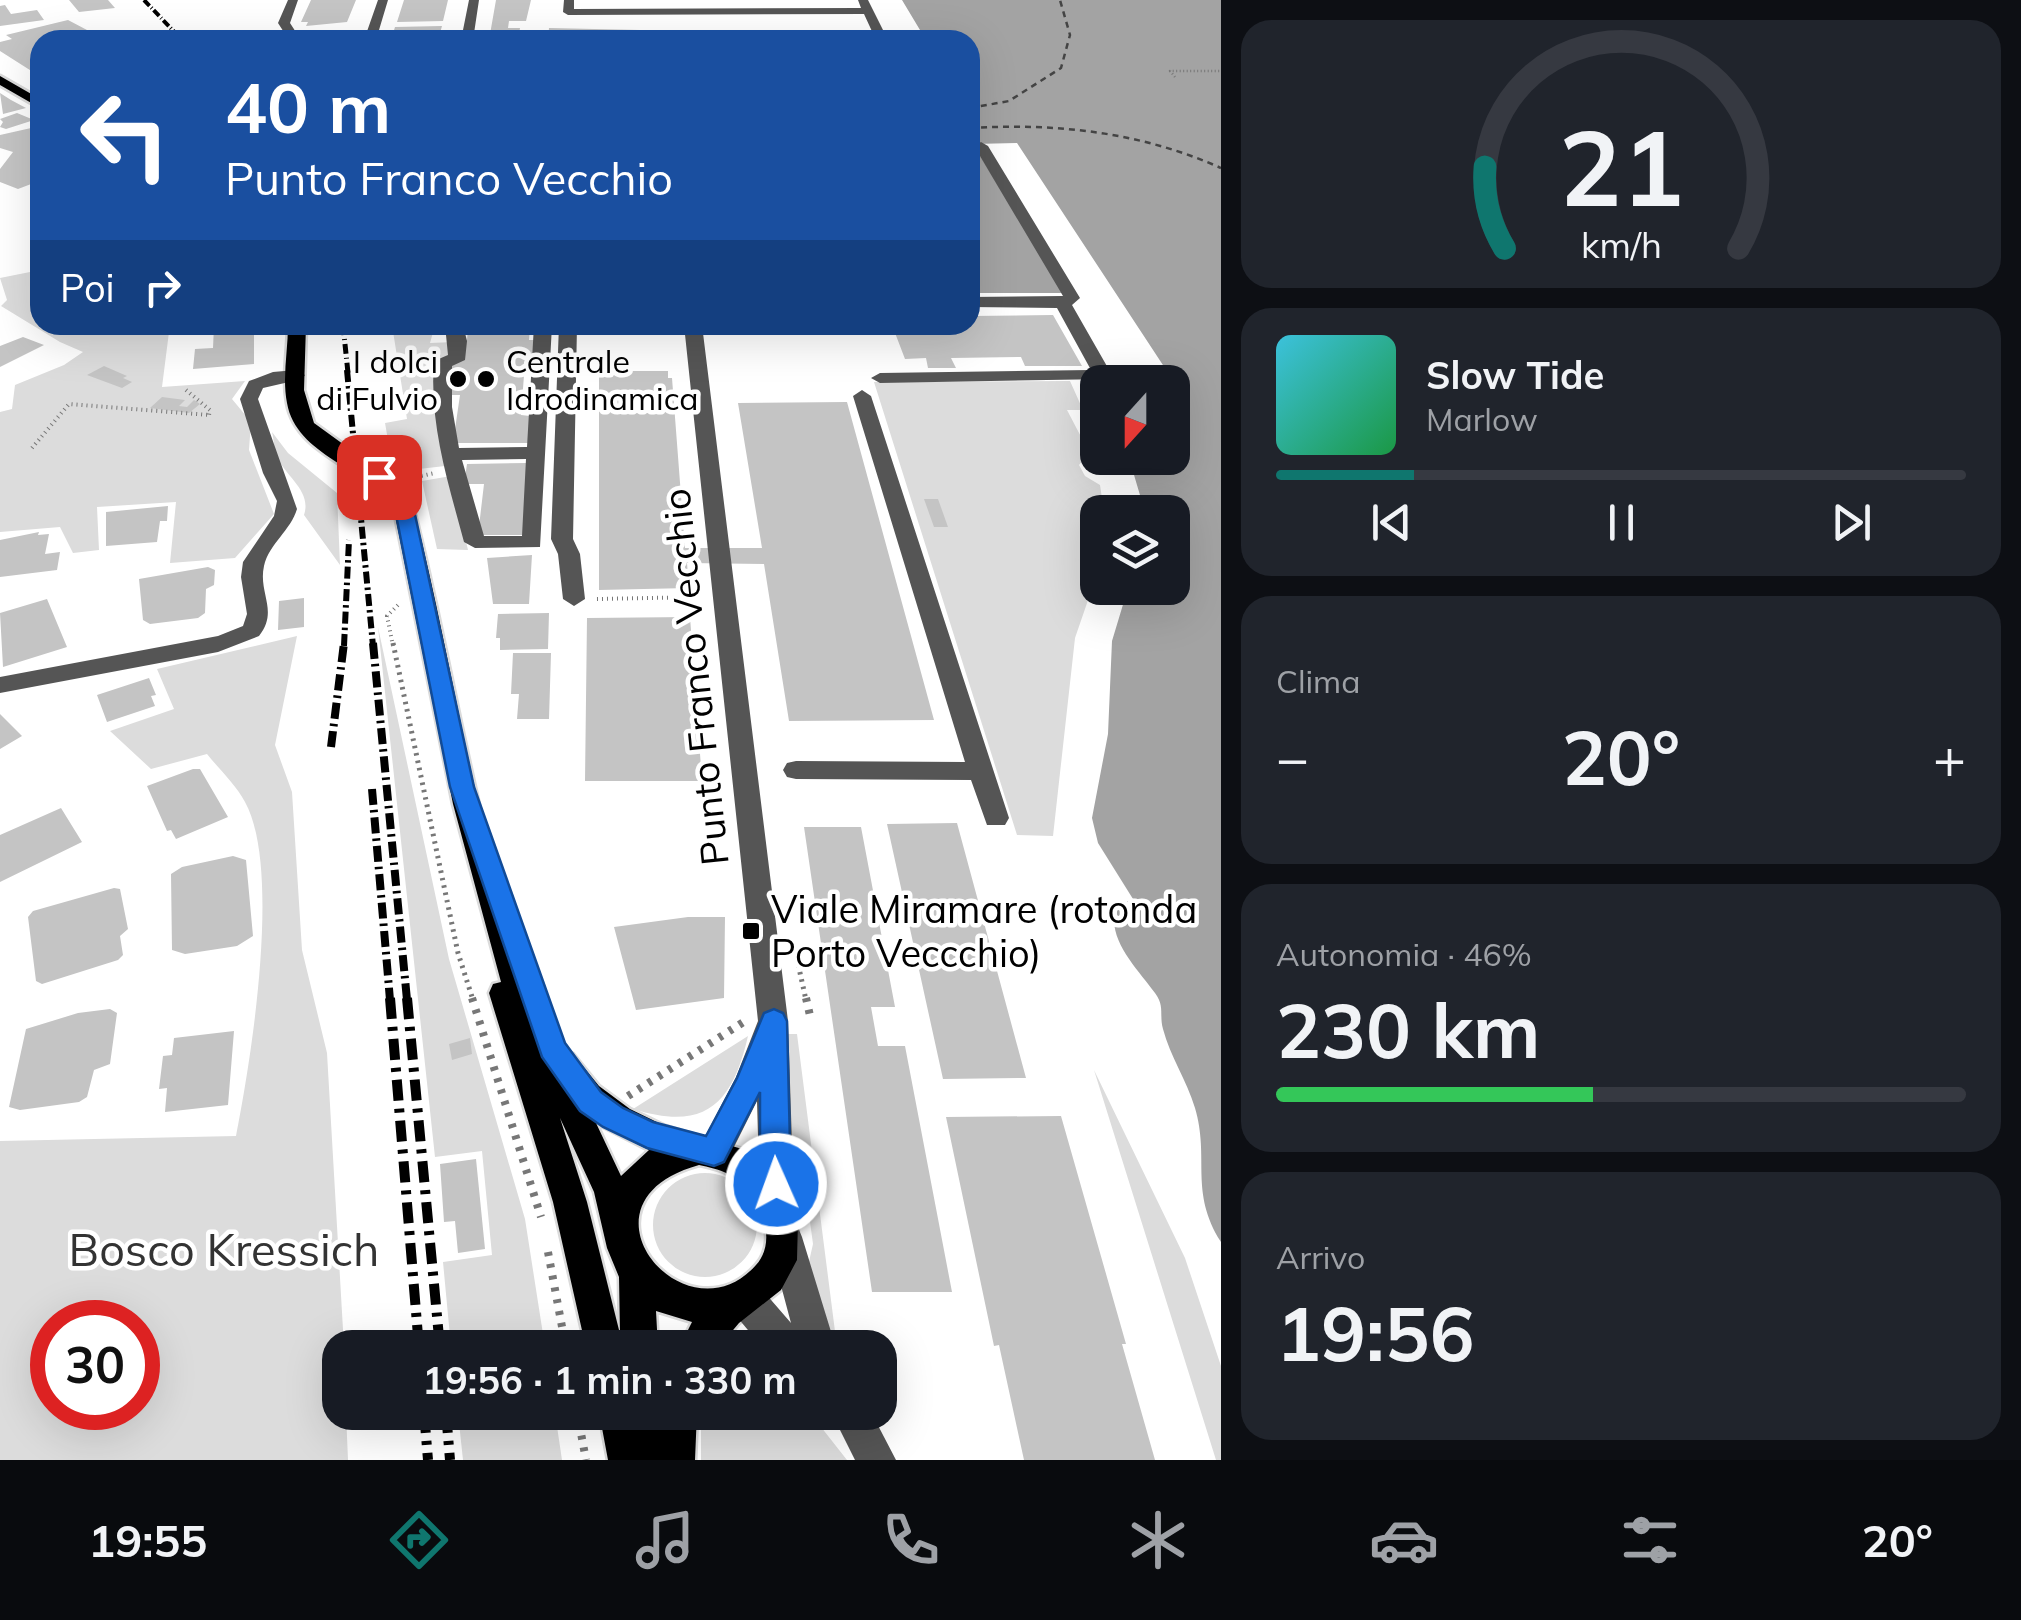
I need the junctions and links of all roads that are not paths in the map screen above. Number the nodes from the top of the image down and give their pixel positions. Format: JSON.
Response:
{"nodes":[{"id":1,"x":293,"y":0,"type":"edge"},
{"id":2,"x":383,"y":0,"type":"edge"},
{"id":3,"x":474,"y":0,"type":"edge"},
{"id":4,"x":569,"y":0,"type":"edge"},
{"id":5,"x":866,"y":5,"type":"edge"},
{"id":6,"x":289,"y":30,"type":"edge"},
{"id":7,"x":373,"y":30,"type":"edge"},
{"id":8,"x":469,"y":30,"type":"edge"},
{"id":9,"x":877,"y":30,"type":"edge"},
{"id":10,"x":0,"y":80,"type":"edge"},
{"id":11,"x":30,"y":94,"type":"edge"},
{"id":12,"x":980,"y":146,"type":"dead end"},
{"id":13,"x":980,"y":302,"type":"edge"},
{"id":14,"x":1063,"y":302,"type":"junction"},
{"id":15,"x":297,"y":335,"type":"edge"},
{"id":16,"x":456,"y":335,"type":"edge"},
{"id":17,"x":543,"y":335,"type":"edge"},
{"id":18,"x":568,"y":335,"type":"edge"},
{"id":19,"x":694,"y":335,"type":"edge"},
{"id":20,"x":296,"y":375,"type":"junction"},
{"id":21,"x":880,"y":378,"type":"dead end"},
{"id":22,"x":862,"y":396,"type":"dead end"},
{"id":23,"x":537,"y":453,"type":"junction"},
{"id":24,"x":452,"y":465,"type":"junction"},
{"id":25,"x":574,"y":599,"type":"road end"},
{"id":26,"x":0,"y":684,"type":"edge"},
{"id":27,"x":796,"y":770,"type":"dead end"},
{"id":28,"x":981,"y":771,"type":"junction"},
{"id":29,"x":462,"y":787,"type":"junction"},
{"id":30,"x":996,"y":818,"type":"dead end"},
{"id":31,"x":760,"y":1021,"type":"junction"},
{"id":32,"x":712,"y":1152,"type":"junction"},
{"id":33,"x":780,"y":1219,"type":"junction"},
{"id":34,"x":620,"y":1226,"type":"junction"},
{"id":35,"x":637,"y":1274,"type":"junction"},
{"id":36,"x":741,"y":1299,"type":"junction"},
{"id":37,"x":600,"y":1330,"type":"edge"},
{"id":38,"x":639,"y":1330,"type":"edge"},
{"id":39,"x":714,"y":1330,"type":"edge"},
{"id":40,"x":771,"y":1330,"type":"edge"},
{"id":41,"x":812,"y":1330,"type":"edge"},
{"id":42,"x":622,"y":1430,"type":"edge"},
{"id":43,"x":646,"y":1430,"type":"edge"},
{"id":44,"x":677,"y":1430,"type":"edge"},
{"id":45,"x":860,"y":1430,"type":"edge"},
{"id":46,"x":628,"y":1460,"type":"edge"},
{"id":47,"x":649,"y":1460,"type":"edge"},
{"id":48,"x":676,"y":1460,"type":"edge"},
{"id":49,"x":876,"y":1460,"type":"edge"}],
"edges":[{"from":1,"to":6,"type":"street"},
{"from":2,"to":7,"type":"street"},
{"from":3,"to":8,"type":"street"},
{"from":4,"to":5,"type":"street"},
{"from":5,"to":9,"type":"street"},
{"from":10,"to":11,"type":"main road"},
{"from":12,"to":14,"type":"street"},
{"from":13,"to":14,"type":"street"},
{"from":14,"to":21,"type":"street"},
{"from":15,"to":20,"type":"main road"},
{"from":16,"to":24,"type":"street"},
{"from":17,"to":23,"type":"street"},
{"from":18,"to":25,"type":"street"},
{"from":19,"to":31,"type":"street","name":"Punto Franco Vecchio"},
{"from":20,"to":26,"type":"street"},
{"from":20,"to":29,"type":"main road"},
{"from":22,"to":28,"type":"street"},
{"from":23,"to":24,"type":"street"},
{"from":23,"to":24,"type":"street"},
{"from":27,"to":28,"type":"street"},
{"from":28,"to":30,"type":"street"},
{"from":29,"to":32,"type":"main road"},
{"from":29,"to":34,"type":"main road"},
{"from":29,"to":37,"type":"main road"},
{"from":31,"to":32,"type":"street","name":"Punto Franco Vecchio"},
{"from":31,"to":33,"type":"street","name":"Punto Franco Vecchio"},
{"from":32,"to":33,"type":"main road"},
{"from":32,"to":34,"type":"main road"},
{"from":33,"to":36,"type":"main road"},
{"from":33,"to":41,"type":"street","name":"Punto Franco Vecchio"},
{"from":34,"to":35,"type":"main road"},
{"from":35,"to":36,"type":"main road"},
{"from":35,"to":38,"type":"main road"},
{"from":36,"to":39,"type":"main road"},
{"from":36,"to":40,"type":"street"},
{"from":42,"to":46,"type":"main road"},
{"from":43,"to":47,"type":"main road"},
{"from":44,"to":48,"type":"main road"},
{"from":45,"to":49,"type":"street"}]}
